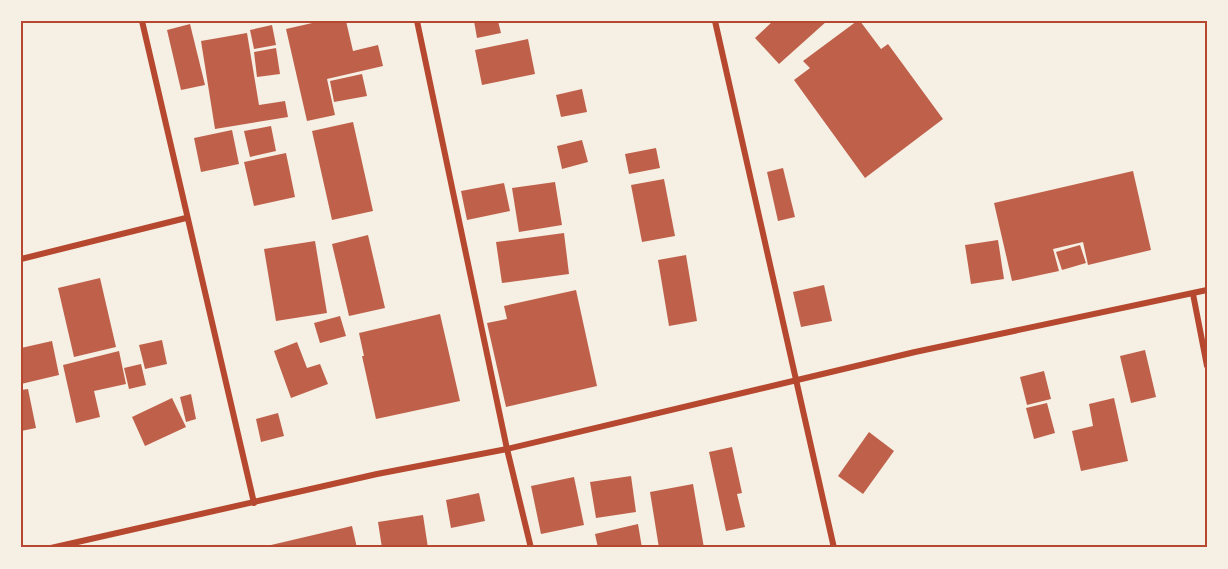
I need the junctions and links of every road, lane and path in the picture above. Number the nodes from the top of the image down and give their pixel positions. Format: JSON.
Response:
{"nodes":[{"id":1,"x":142,"y":21,"type":"edge"},
{"id":2,"x":417,"y":21,"type":"edge"},
{"id":3,"x":715,"y":21,"type":"edge"},
{"id":4,"x":186,"y":218,"type":"junction"},
{"id":5,"x":21,"y":259,"type":"edge"},
{"id":6,"x":1207,"y":290,"type":"edge"},
{"id":7,"x":1193,"y":294,"type":"junction"},
{"id":8,"x":1207,"y":366,"type":"edge"},
{"id":9,"x":796,"y":380,"type":"junction"},
{"id":10,"x":507,"y":448,"type":"junction"},
{"id":11,"x":254,"y":503,"type":"junction"},
{"id":12,"x":51,"y":548,"type":"edge"},
{"id":13,"x":531,"y":548,"type":"edge"},
{"id":14,"x":834,"y":548,"type":"edge"}],
"edges":[{"from":1,"to":4,"type":"street"},
{"from":2,"to":10,"type":"street"},
{"from":3,"to":9,"type":"street"},
{"from":4,"to":5,"type":"street"},
{"from":4,"to":11,"type":"street"},
{"from":6,"to":7,"type":"street"},
{"from":7,"to":8,"type":"street"},
{"from":7,"to":9,"type":"street"},
{"from":9,"to":10,"type":"street"},
{"from":9,"to":14,"type":"street"},
{"from":10,"to":11,"type":"street"},
{"from":10,"to":13,"type":"street"},
{"from":11,"to":12,"type":"street"}]}
